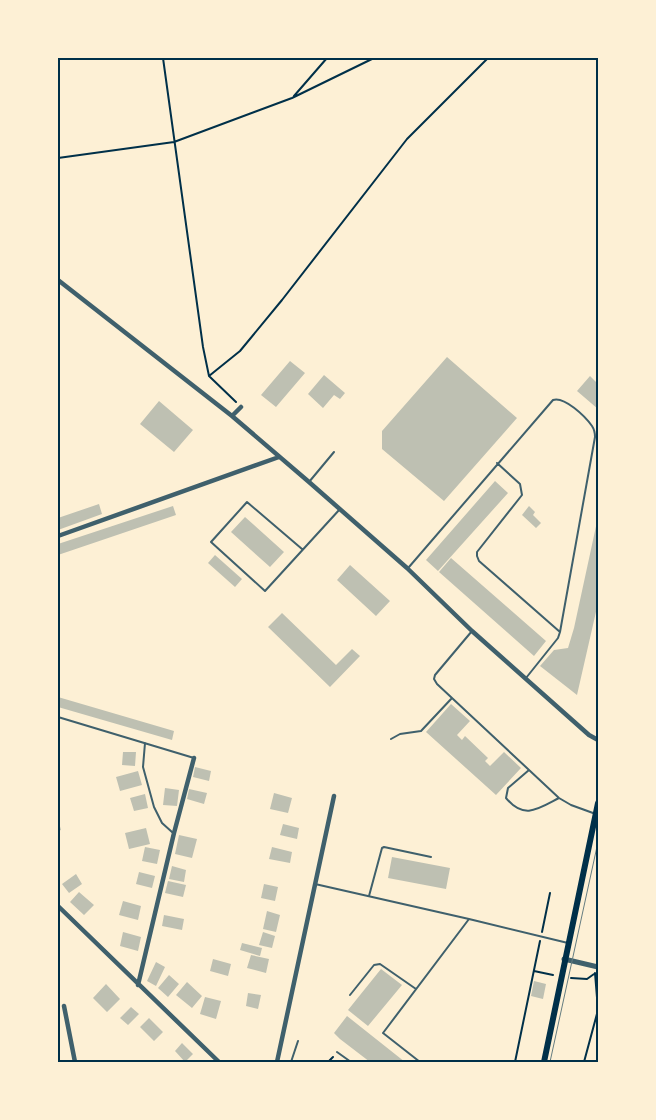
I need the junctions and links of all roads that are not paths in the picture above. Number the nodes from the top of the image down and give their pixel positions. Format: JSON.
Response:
{"nodes":[{"id":1,"x":58,"y":280,"type":"edge"},
{"id":2,"x":241,"y":407,"type":"road end"},
{"id":3,"x":232,"y":416,"type":"junction"},
{"id":4,"x":334,"y":452,"type":"dead end"},
{"id":5,"x":279,"y":457,"type":"junction"},
{"id":6,"x":497,"y":463,"type":"junction"},
{"id":7,"x":309,"y":482,"type":"junction"},
{"id":8,"x":340,"y":509,"type":"junction"},
{"id":9,"x":58,"y":536,"type":"edge"},
{"id":10,"x":302,"y":549,"type":"junction"},
{"id":11,"x":407,"y":568,"type":"junction"},
{"id":12,"x":472,"y":631,"type":"junction"},
{"id":13,"x":560,"y":632,"type":"junction"},
{"id":14,"x":526,"y":679,"type":"junction"},
{"id":15,"x":452,"y":698,"type":"junction"},
{"id":16,"x":58,"y":717,"type":"edge"},
{"id":17,"x":391,"y":740,"type":"dead end"},
{"id":18,"x":598,"y":740,"type":"edge"},
{"id":19,"x":145,"y":743,"type":"junction"},
{"id":20,"x":194,"y":758,"type":"joint"},
{"id":21,"x":528,"y":770,"type":"junction"},
{"id":22,"x":334,"y":796,"type":"dead end"},
{"id":23,"x":559,"y":798,"type":"junction"},
{"id":24,"x":598,"y":803,"type":"edge"},
{"id":25,"x":596,"y":814,"type":"junction"},
{"id":26,"x":174,"y":833,"type":"junction"},
{"id":27,"x":431,"y":857,"type":"dead end"},
{"id":28,"x":315,"y":884,"type":"junction"},
{"id":29,"x":369,"y":896,"type":"junction"},
{"id":30,"x":58,"y":906,"type":"edge"},
{"id":31,"x":469,"y":918,"type":"junction"},
{"id":32,"x":568,"y":944,"type":"junction"},
{"id":33,"x":564,"y":959,"type":"junction"},
{"id":34,"x":598,"y":967,"type":"edge"},
{"id":35,"x":138,"y":985,"type":"junction"},
{"id":36,"x":416,"y":989,"type":"junction"},
{"id":37,"x":350,"y":995,"type":"dead end"},
{"id":38,"x":64,"y":1006,"type":"dead end"},
{"id":39,"x":298,"y":1041,"type":"dead end"},
{"id":40,"x":337,"y":1052,"type":"dead end"},
{"id":41,"x":75,"y":1062,"type":"edge"},
{"id":42,"x":219,"y":1062,"type":"edge"},
{"id":43,"x":277,"y":1062,"type":"edge"},
{"id":44,"x":291,"y":1062,"type":"edge"},
{"id":45,"x":351,"y":1062,"type":"edge"},
{"id":46,"x":420,"y":1062,"type":"edge"},
{"id":47,"x":544,"y":1062,"type":"edge"}],
"edges":[{"from":1,"to":3,"type":"street"},
{"from":2,"to":3,"type":"street"},
{"from":3,"to":5,"type":"street"},
{"from":4,"to":7,"type":"lane"},
{"from":5,"to":7,"type":"street"},
{"from":5,"to":9,"type":"street"},
{"from":6,"to":11,"type":"lane"},
{"from":6,"to":13,"type":"lane"},
{"from":6,"to":13,"type":"lane"},
{"from":7,"to":8,"type":"street"},
{"from":8,"to":10,"type":"lane"},
{"from":8,"to":11,"type":"street"},
{"from":10,"to":10,"type":"lane"},
{"from":11,"to":12,"type":"street"},
{"from":12,"to":14,"type":"street"},
{"from":12,"to":15,"type":"lane"},
{"from":13,"to":14,"type":"lane"},
{"from":14,"to":18,"type":"street"},
{"from":15,"to":17,"type":"lane"},
{"from":15,"to":21,"type":"lane"},
{"from":16,"to":19,"type":"lane"},
{"from":19,"to":20,"type":"lane"},
{"from":19,"to":26,"type":"lane"},
{"from":20,"to":26,"type":"street"},
{"from":21,"to":23,"type":"lane"},
{"from":21,"to":23,"type":"lane"},
{"from":22,"to":28,"type":"street"},
{"from":23,"to":25,"type":"lane"},
{"from":24,"to":25,"type":"main road"},
{"from":25,"to":32,"type":"main road"},
{"from":26,"to":35,"type":"street"},
{"from":27,"to":29,"type":"lane"},
{"from":28,"to":29,"type":"lane"},
{"from":28,"to":43,"type":"street"},
{"from":29,"to":31,"type":"lane"},
{"from":30,"to":35,"type":"street"},
{"from":31,"to":32,"type":"lane"},
{"from":31,"to":36,"type":"lane"},
{"from":32,"to":33,"type":"main road"},
{"from":33,"to":34,"type":"street"},
{"from":33,"to":47,"type":"main road"},
{"from":35,"to":42,"type":"street"},
{"from":36,"to":37,"type":"lane"},
{"from":36,"to":46,"type":"lane"},
{"from":38,"to":41,"type":"street"},
{"from":39,"to":44,"type":"lane"},
{"from":40,"to":45,"type":"lane"}]}
